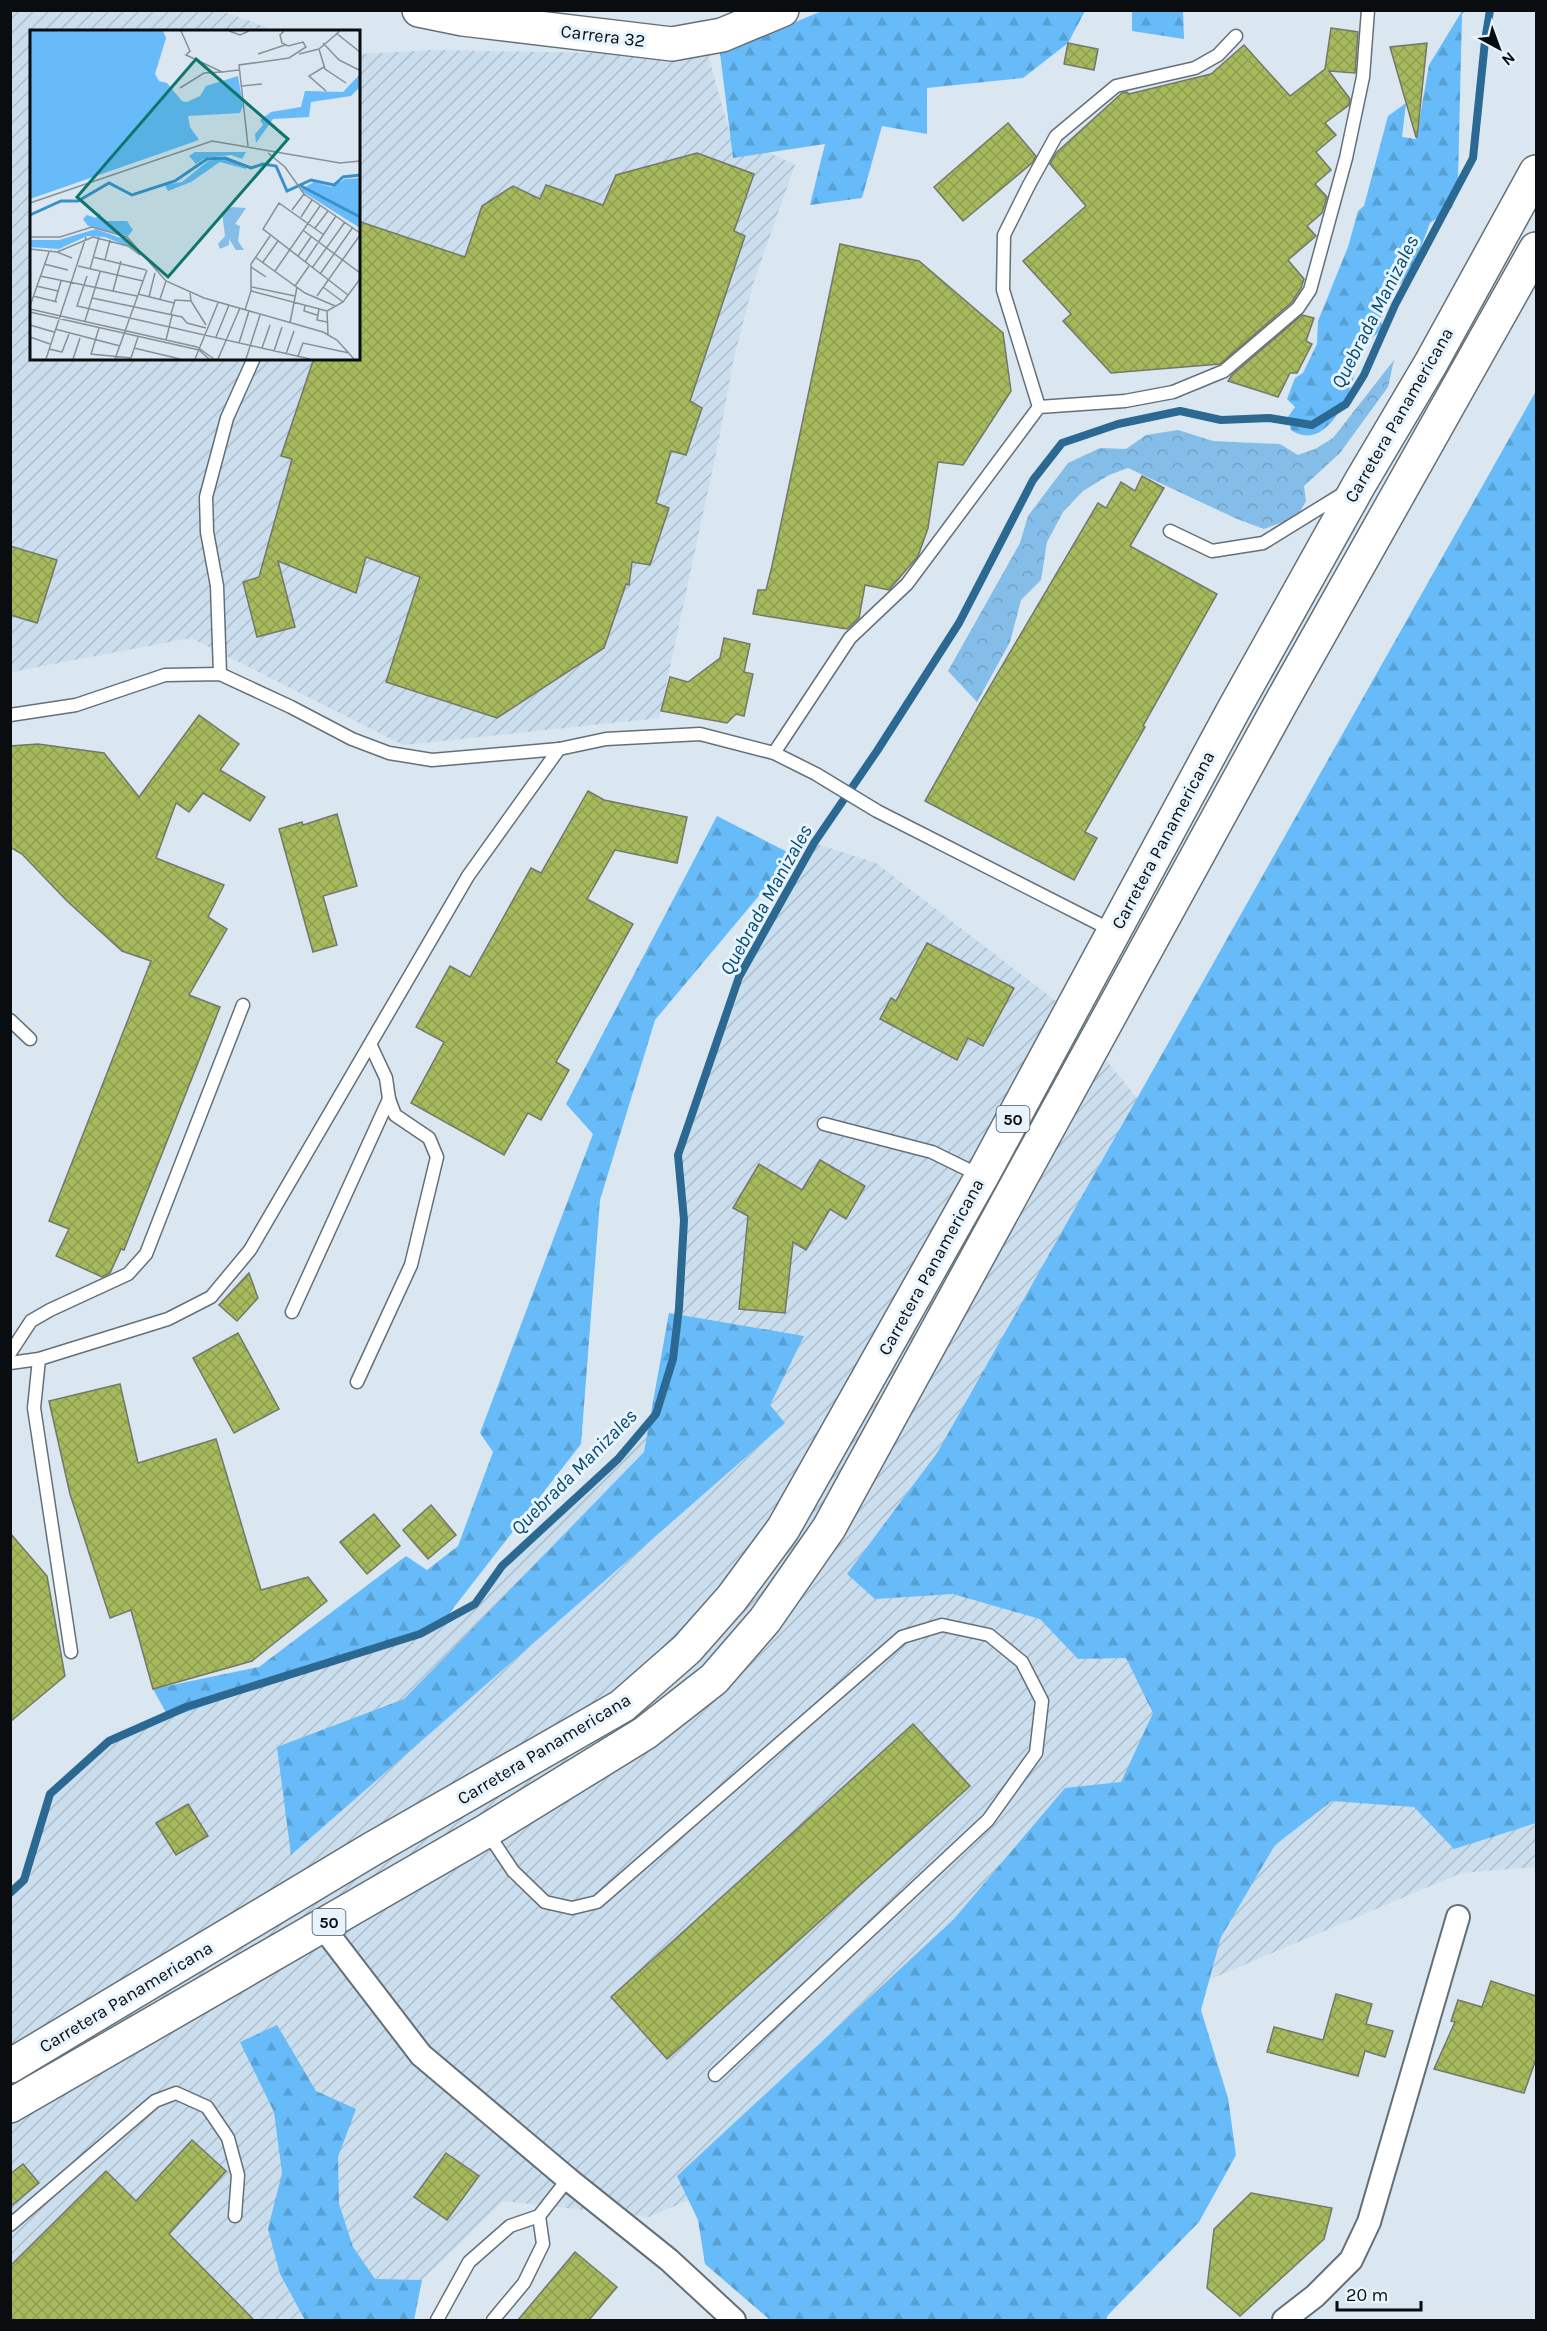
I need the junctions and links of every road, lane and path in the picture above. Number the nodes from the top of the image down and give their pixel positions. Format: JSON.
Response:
{"nodes":[{"id":1,"x":419,"y":10,"type":"edge"},
{"id":2,"x":782,"y":10,"type":"edge"},
{"id":3,"x":1368,"y":10,"type":"edge"},
{"id":4,"x":1236,"y":36,"type":"dead end"},
{"id":5,"x":1536,"y":172,"type":"edge"},
{"id":6,"x":1536,"y":249,"type":"edge"},
{"id":7,"x":254,"y":360,"type":"edge"},
{"id":8,"x":1040,"y":407,"type":"junction"},
{"id":9,"x":1360,"y":483,"type":"junction"},
{"id":10,"x":1170,"y":531,"type":"dead end"},
{"id":11,"x":220,"y":674,"type":"junction"},
{"id":12,"x":10,"y":715,"type":"edge"},
{"id":13,"x":559,"y":749,"type":"junction"},
{"id":14,"x":774,"y":753,"type":"junction"},
{"id":15,"x":1114,"y":932,"type":"junction"},
{"id":16,"x":243,"y":1005,"type":"dead end"},
{"id":17,"x":10,"y":1020,"type":"edge"},
{"id":18,"x":30,"y":1039,"type":"dead end"},
{"id":19,"x":371,"y":1046,"type":"junction"},
{"id":20,"x":389,"y":1099,"type":"junction"},
{"id":21,"x":824,"y":1124,"type":"dead end"},
{"id":22,"x":982,"y":1176,"type":"junction"},
{"id":23,"x":292,"y":1312,"type":"dead end"},
{"id":24,"x":10,"y":1353,"type":"edge"},
{"id":25,"x":39,"y":1359,"type":"junction"},
{"id":26,"x":10,"y":1363,"type":"edge"},
{"id":27,"x":357,"y":1382,"type":"dead end"},
{"id":28,"x":71,"y":1652,"type":"dead end"},
{"id":29,"x":486,"y":1832,"type":"junction"},
{"id":30,"x":1458,"y":1917,"type":"dead end"},
{"id":31,"x":322,"y":1926,"type":"junction"},
{"id":32,"x":10,"y":2066,"type":"edge"},
{"id":33,"x":715,"y":2075,"type":"dead end"},
{"id":34,"x":10,"y":2106,"type":"edge"},
{"id":35,"x":567,"y":2179,"type":"junction"},
{"id":36,"x":235,"y":2216,"type":"dead end"},
{"id":37,"x":539,"y":2216,"type":"junction"},
{"id":38,"x":10,"y":2225,"type":"edge"},
{"id":39,"x":437,"y":2320,"type":"edge"},
{"id":40,"x":493,"y":2320,"type":"edge"},
{"id":41,"x":734,"y":2320,"type":"edge"},
{"id":42,"x":1284,"y":2320,"type":"edge"}],
"edges":[{"from":1,"to":2,"type":"main road","name":"Carrera 32"},
{"from":3,"to":8,"type":"lane"},
{"from":4,"to":8,"type":"lane"},
{"from":5,"to":9,"type":"main road","name":"Carretera Panamericana","number":"50"},
{"from":6,"to":29,"type":"main road","name":"Carretera Panamericana","number":"50"},
{"from":7,"to":11,"type":"lane"},
{"from":8,"to":14,"type":"lane"},
{"from":9,"to":10,"type":"lane"},
{"from":9,"to":15,"type":"main road","name":"Carretera Panamericana","number":"50"},
{"from":11,"to":12,"type":"lane"},
{"from":11,"to":13,"type":"lane"},
{"from":13,"to":14,"type":"lane"},
{"from":13,"to":19,"type":"lane"},
{"from":14,"to":15,"type":"lane"},
{"from":15,"to":22,"type":"main road","name":"Carretera Panamericana","number":"50"},
{"from":16,"to":24,"type":"lane"},
{"from":17,"to":18,"type":"lane"},
{"from":19,"to":20,"type":"lane"},
{"from":19,"to":25,"type":"lane"},
{"from":20,"to":23,"type":"lane"},
{"from":20,"to":27,"type":"lane"},
{"from":21,"to":22,"type":"lane"},
{"from":22,"to":32,"type":"main road","name":"Carretera Panamericana","number":"50"},
{"from":25,"to":26,"type":"lane"},
{"from":25,"to":28,"type":"lane"},
{"from":29,"to":31,"type":"main road","name":"Carretera Panamericana","number":"50"},
{"from":29,"to":33,"type":"lane"},
{"from":30,"to":42,"type":"street"},
{"from":31,"to":34,"type":"main road","name":"Carretera Panamericana","number":"50"},
{"from":31,"to":35,"type":"street"},
{"from":35,"to":37,"type":"lane"},
{"from":35,"to":41,"type":"street"},
{"from":36,"to":38,"type":"lane"},
{"from":37,"to":39,"type":"lane"},
{"from":37,"to":40,"type":"lane"}]}
